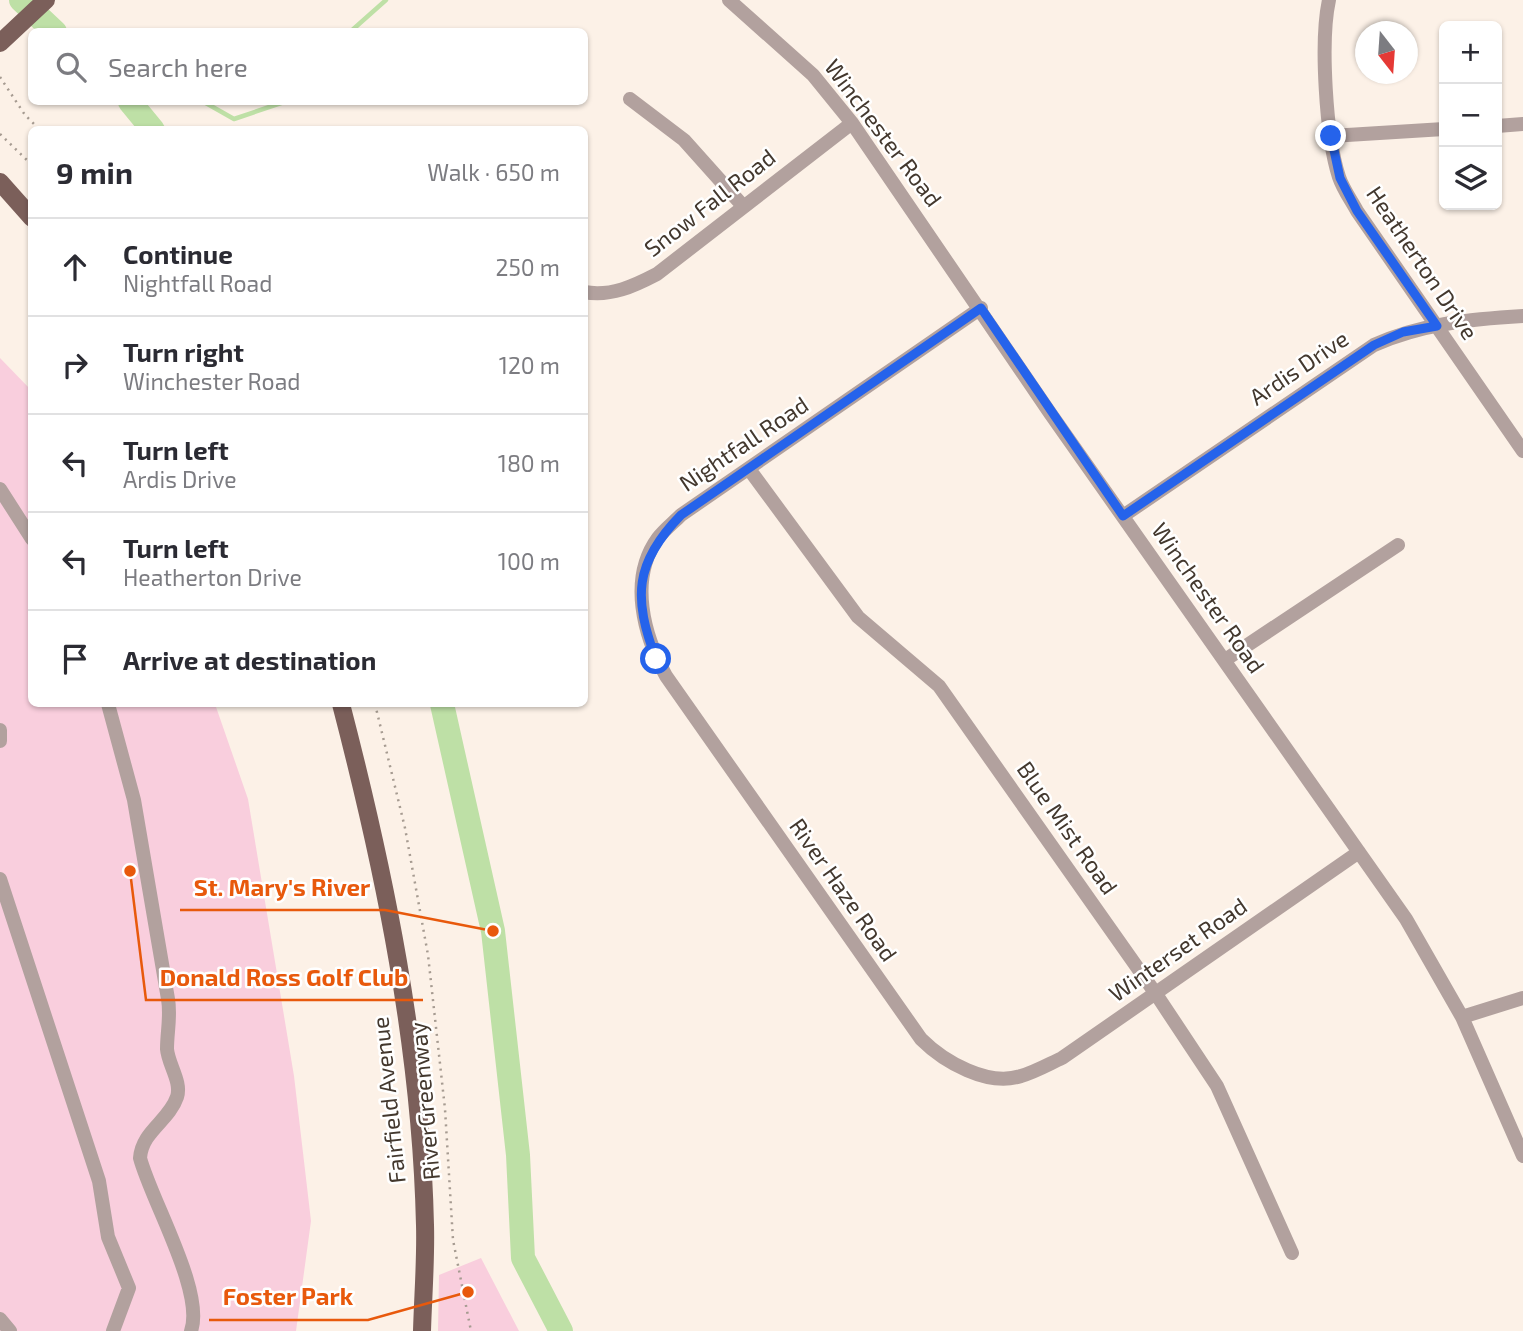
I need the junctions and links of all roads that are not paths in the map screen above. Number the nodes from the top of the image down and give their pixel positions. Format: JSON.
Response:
{"nodes":[{"id":1,"x":46,"y":0,"type":"edge"},
{"id":2,"x":729,"y":0,"type":"edge"},
{"id":3,"x":1329,"y":0,"type":"edge"},
{"id":4,"x":0,"y":43,"type":"edge"},
{"id":5,"x":630,"y":99,"type":"dead end"},
{"id":6,"x":852,"y":123,"type":"junction"},
{"id":7,"x":1523,"y":124,"type":"edge"},
{"id":8,"x":1502,"y":126,"type":"edge"},
{"id":9,"x":1439,"y":129,"type":"edge"},
{"id":10,"x":1331,"y":136,"type":"junction"},
{"id":11,"x":0,"y":182,"type":"edge"},
{"id":12,"x":743,"y":206,"type":"junction"},
{"id":13,"x":28,"y":214,"type":"edge"},
{"id":14,"x":588,"y":292,"type":"edge"},
{"id":15,"x":981,"y":308,"type":"junction"},
{"id":16,"x":1523,"y":316,"type":"edge"},
{"id":17,"x":1437,"y":326,"type":"junction"},
{"id":18,"x":1523,"y":450,"type":"edge"},
{"id":19,"x":749,"y":469,"type":"junction"},
{"id":20,"x":0,"y":489,"type":"edge"},
{"id":21,"x":1123,"y":516,"type":"junction"},
{"id":22,"x":28,"y":533,"type":"edge"},
{"id":23,"x":1398,"y":545,"type":"dead end"},
{"id":24,"x":1225,"y":660,"type":"junction"},
{"id":25,"x":666,"y":676,"type":"joint"},
{"id":26,"x":109,"y":707,"type":"edge"},
{"id":27,"x":342,"y":707,"type":"edge"},
{"id":28,"x":0,"y":730,"type":"edge"},
{"id":29,"x":0,"y":741,"type":"edge"},
{"id":30,"x":1359,"y":852,"type":"junction"},
{"id":31,"x":0,"y":879,"type":"edge"},
{"id":32,"x":1156,"y":994,"type":"junction"},
{"id":33,"x":1523,"y":998,"type":"edge"},
{"id":34,"x":1462,"y":1017,"type":"junction"},
{"id":35,"x":1019,"y":1077,"type":"joint"},
{"id":36,"x":1523,"y":1156,"type":"edge"},
{"id":37,"x":1292,"y":1253,"type":"dead end"},
{"id":38,"x":0,"y":1319,"type":"edge"},
{"id":39,"x":10,"y":1331,"type":"edge"},
{"id":40,"x":113,"y":1331,"type":"edge"},
{"id":41,"x":191,"y":1331,"type":"edge"},
{"id":42,"x":422,"y":1331,"type":"edge"}],
"edges":[{"from":1,"to":4,"type":"main road"},
{"from":2,"to":6,"type":"street","name":"Winchester Road"},
{"from":3,"to":10,"type":"street","name":"Heatherton Drive"},
{"from":5,"to":12,"type":"street"},
{"from":6,"to":12,"type":"street","name":"Snow Fall Road"},
{"from":6,"to":15,"type":"street","name":"Winchester Road"},
{"from":7,"to":8,"type":"street"},
{"from":9,"to":10,"type":"street"},
{"from":10,"to":17,"type":"street","name":"Heatherton Drive"},
{"from":11,"to":13,"type":"main road"},
{"from":12,"to":14,"type":"street","name":"Snow Fall Road"},
{"from":15,"to":19,"type":"street","name":"Nightfall Road"},
{"from":15,"to":21,"type":"street","name":"Winchester Road"},
{"from":16,"to":17,"type":"street","name":"Ardis Drive"},
{"from":17,"to":18,"type":"street","name":"Heatherton Drive"},
{"from":17,"to":21,"type":"street","name":"Ardis Drive"},
{"from":19,"to":25,"type":"street","name":"Nightfall Road"},
{"from":19,"to":32,"type":"street","name":"Blue Mist Road"},
{"from":20,"to":22,"type":"street"},
{"from":21,"to":24,"type":"street","name":"Winchester Road"},
{"from":23,"to":24,"type":"street"},
{"from":24,"to":30,"type":"street","name":"Winchester Road"},
{"from":25,"to":35,"type":"street","name":"River Haze Road"},
{"from":26,"to":41,"type":"street"},
{"from":27,"to":42,"type":"main road","name":"Fairfield Avenue"},
{"from":28,"to":29,"type":"street"},
{"from":30,"to":32,"type":"street","name":"Winterset Road"},
{"from":30,"to":34,"type":"street","name":"Winchester Road"},
{"from":31,"to":40,"type":"street"},
{"from":32,"to":35,"type":"street","name":"Winterset Road"},
{"from":32,"to":37,"type":"street","name":"Blue Mist Road"},
{"from":33,"to":34,"type":"street"},
{"from":34,"to":36,"type":"street","name":"Winchester Road"},
{"from":38,"to":39,"type":"street"}]}
